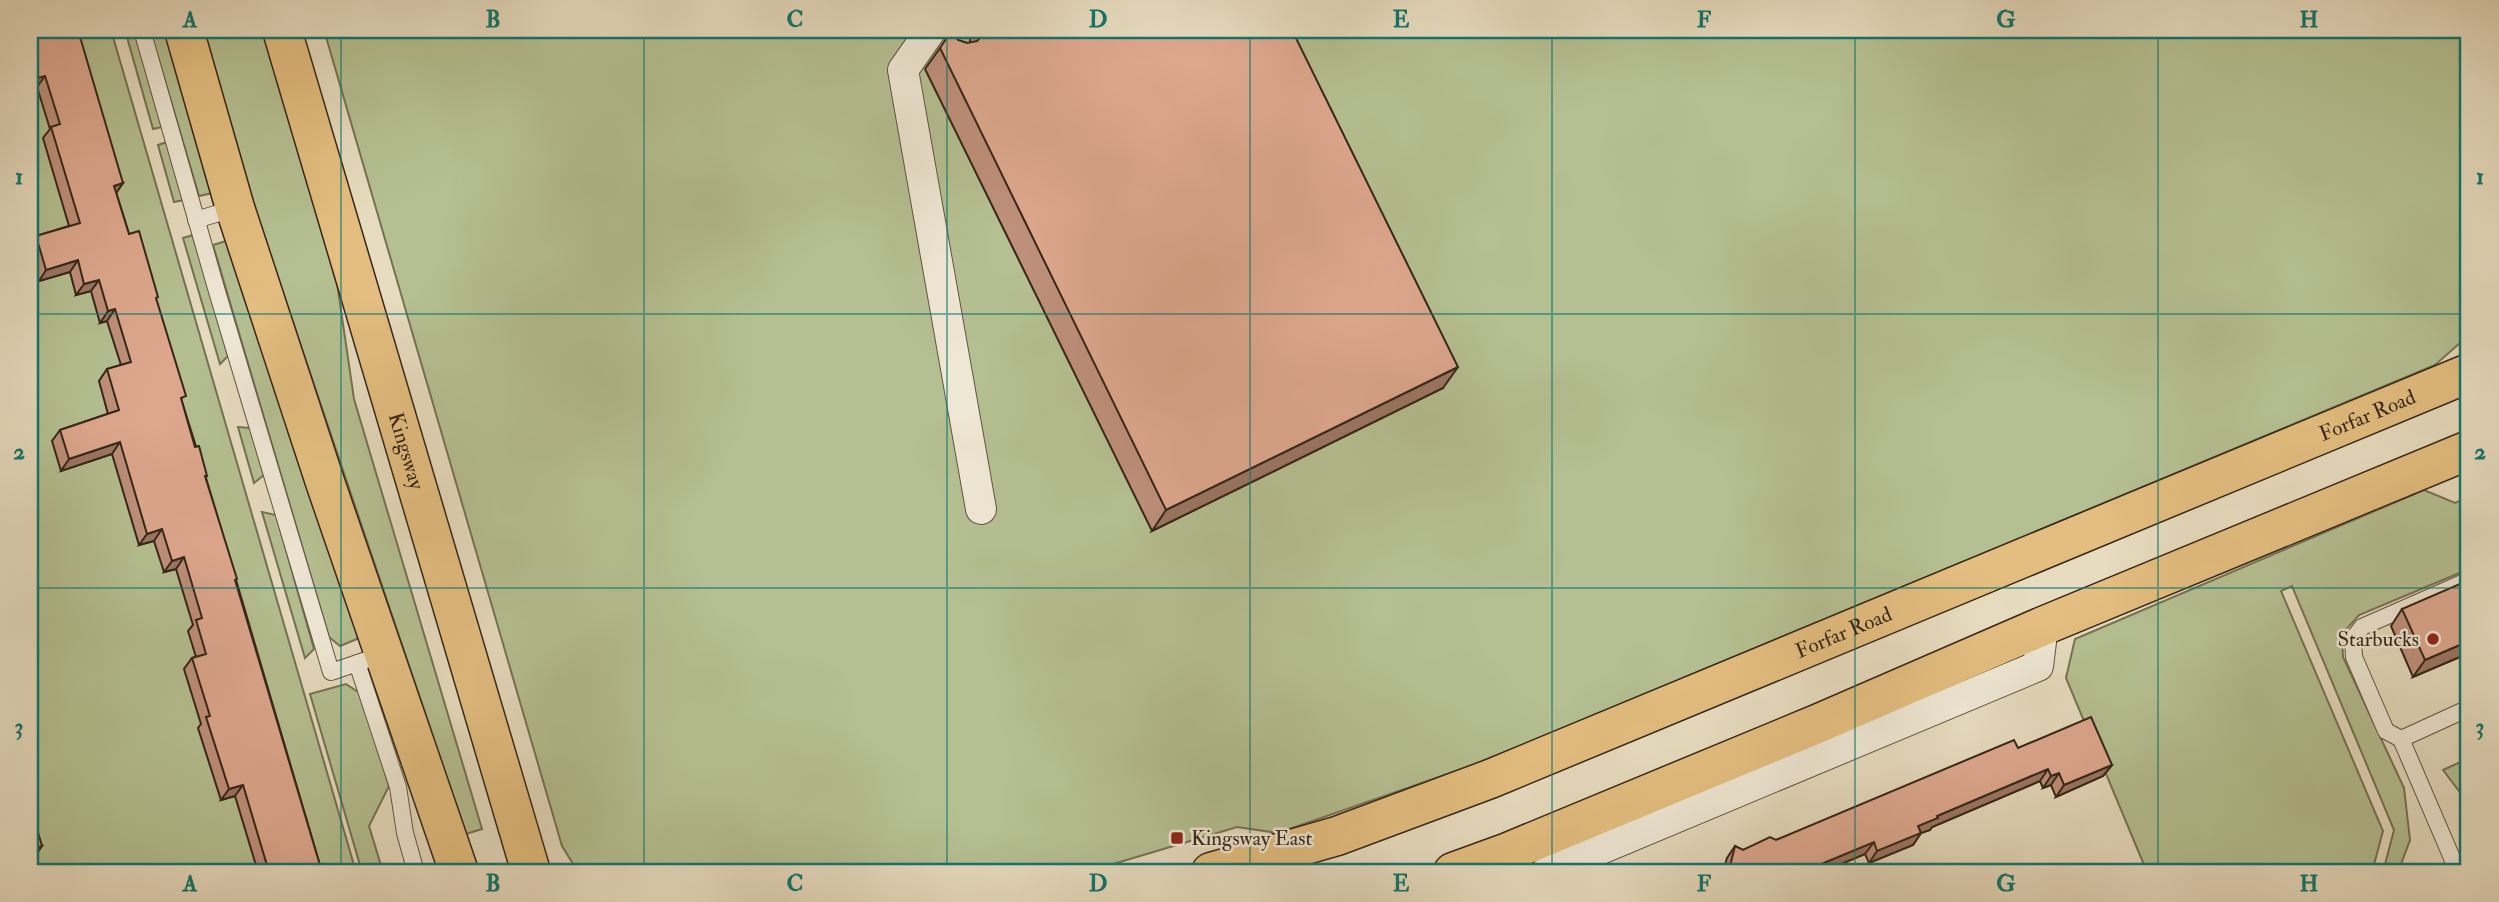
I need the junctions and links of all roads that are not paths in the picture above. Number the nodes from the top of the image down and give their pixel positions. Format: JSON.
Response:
{"nodes":[{"id":1,"x":142,"y":30,"type":"edge"},
{"id":2,"x":184,"y":30,"type":"edge"},
{"id":3,"x":282,"y":30,"type":"edge"},
{"id":4,"x":944,"y":36,"type":"edge"},
{"id":5,"x":235,"y":208,"type":"junction"},
{"id":6,"x":196,"y":220,"type":"junction"},
{"id":7,"x":2469,"y":373,"type":"edge"},
{"id":8,"x":2469,"y":450,"type":"edge"},
{"id":9,"x":981,"y":509,"type":"dead end"},
{"id":10,"x":2469,"y":580,"type":"edge"},
{"id":11,"x":2043,"y":626,"type":"junction"},
{"id":12,"x":371,"y":659,"type":"junction"},
{"id":13,"x":2469,"y":708,"type":"edge"},
{"id":14,"x":2401,"y":739,"type":"junction"},
{"id":15,"x":508,"y":796,"type":"junction"},
{"id":16,"x":424,"y":827,"type":"junction"},
{"id":17,"x":416,"y":872,"type":"edge"},
{"id":18,"x":459,"y":872,"type":"edge"},
{"id":19,"x":531,"y":872,"type":"edge"},
{"id":20,"x":553,"y":872,"type":"edge"},
{"id":21,"x":1211,"y":872,"type":"edge"},
{"id":22,"x":1453,"y":872,"type":"edge"},
{"id":23,"x":1546,"y":872,"type":"edge"},
{"id":24,"x":2458,"y":872,"type":"edge"}],
"edges":[{"from":1,"to":6,"type":"lane"},
{"from":2,"to":5,"type":"highway"},
{"from":3,"to":15,"type":"highway","name":"Kingsway"},
{"from":4,"to":9,"type":"street"},
{"from":5,"to":6,"type":"lane"},
{"from":5,"to":12,"type":"highway"},
{"from":6,"to":12,"type":"lane"},
{"from":7,"to":21,"type":"highway","name":"Forfar Road"},
{"from":8,"to":11,"type":"highway"},
{"from":10,"to":14,"type":"lane"},
{"from":11,"to":22,"type":"highway"},
{"from":11,"to":23,"type":"street"},
{"from":12,"to":16,"type":"highway"},
{"from":13,"to":14,"type":"lane"},
{"from":14,"to":24,"type":"lane"},
{"from":15,"to":19,"type":"highway","name":"Kingsway"},
{"from":15,"to":20,"type":"highway"},
{"from":16,"to":17,"type":"lane"},
{"from":16,"to":18,"type":"highway"}]}
